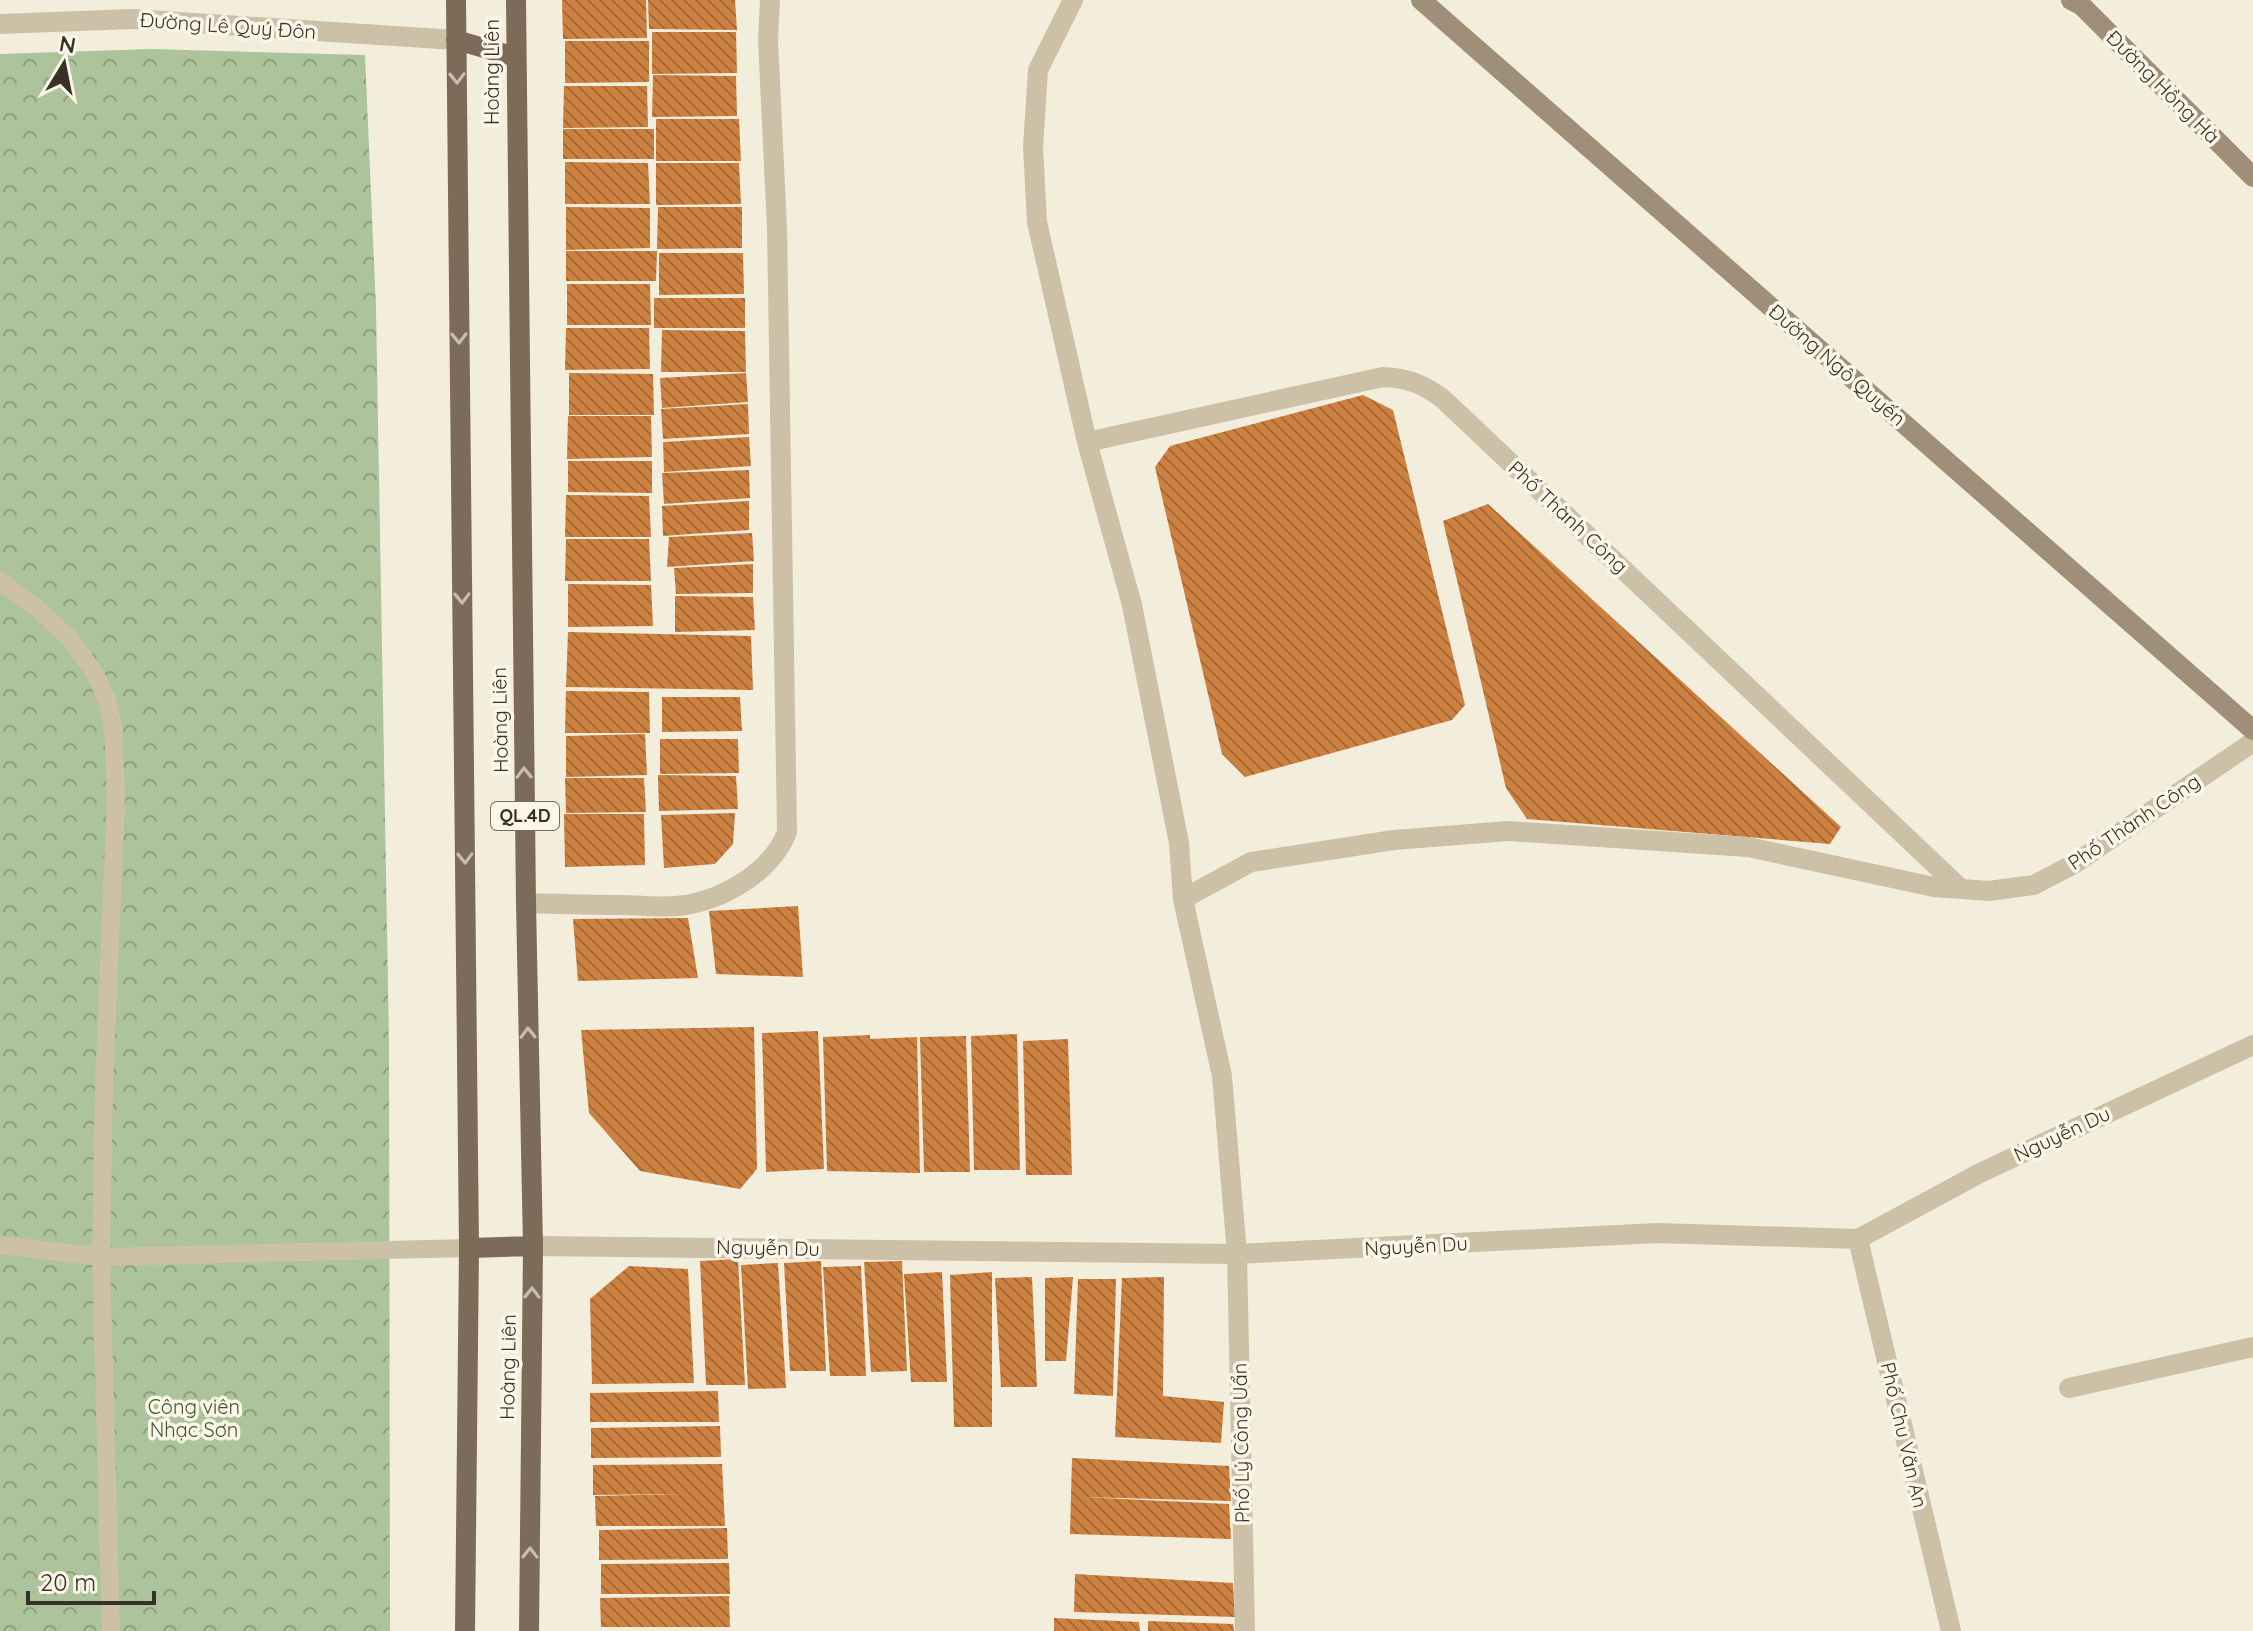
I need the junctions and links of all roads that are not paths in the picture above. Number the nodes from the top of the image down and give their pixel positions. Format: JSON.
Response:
{"nodes":[{"id":1,"x":456,"y":0,"type":"edge"},
{"id":2,"x":516,"y":0,"type":"edge"},
{"id":3,"x":770,"y":0,"type":"edge"},
{"id":4,"x":1073,"y":0,"type":"edge"},
{"id":5,"x":1421,"y":0,"type":"edge"},
{"id":6,"x":2080,"y":2,"type":"edge"},
{"id":7,"x":0,"y":24,"type":"edge"},
{"id":8,"x":456,"y":40,"type":"junction"},
{"id":9,"x":516,"y":57,"type":"junction"},
{"id":10,"x":2253,"y":177,"type":"edge"},
{"id":11,"x":1087,"y":442,"type":"junction"},
{"id":12,"x":0,"y":581,"type":"edge"},
{"id":13,"x":2253,"y":730,"type":"edge"},
{"id":14,"x":2253,"y":742,"type":"edge"},
{"id":15,"x":1961,"y":889,"type":"junction"},
{"id":16,"x":1183,"y":899,"type":"junction"},
{"id":17,"x":526,"y":903,"type":"junction"},
{"id":18,"x":2253,"y":1045,"type":"edge"},
{"id":19,"x":1858,"y":1239,"type":"junction"},
{"id":20,"x":0,"y":1245,"type":"edge"},
{"id":21,"x":533,"y":1246,"type":"junction"},
{"id":22,"x":469,"y":1248,"type":"junction"},
{"id":23,"x":1237,"y":1254,"type":"junction"},
{"id":24,"x":101,"y":1257,"type":"junction"},
{"id":25,"x":2253,"y":1347,"type":"edge"},
{"id":26,"x":2069,"y":1388,"type":"dead end"},
{"id":27,"x":111,"y":1631,"type":"edge"},
{"id":28,"x":465,"y":1631,"type":"edge"},
{"id":29,"x":529,"y":1631,"type":"edge"},
{"id":30,"x":1245,"y":1631,"type":"edge"},
{"id":31,"x":1951,"y":1631,"type":"edge"}],
"edges":[{"from":1,"to":8,"type":"main road","name":"Hoàng Liên","number":"QL.4D"},
{"from":2,"to":9,"type":"main road","name":"Hoàng Liên","number":"QL.4D"},
{"from":3,"to":17,"type":"street"},
{"from":4,"to":11,"type":"street","name":"Phố Lý Công Uẩn"},
{"from":5,"to":13,"type":"street","name":"Đường Ngô Quyến"},
{"from":6,"to":10,"type":"street","name":"Đường Hồng Hà"},
{"from":7,"to":8,"type":"street","name":"Đường Lê Quý Đôn"},
{"from":8,"to":9,"type":"main road"},
{"from":8,"to":22,"type":"main road","name":"Hoàng Liên","number":"QL.4D","one_way":true},
{"from":17,"to":9,"type":"main road","name":"Hoàng Liên","number":"QL.4D","one_way":true},
{"from":11,"to":15,"type":"street","name":"Phố Thành Công"},
{"from":11,"to":16,"type":"street","name":"Phố Lý Công Uẩn"},
{"from":12,"to":24,"type":"lane"},
{"from":14,"to":15,"type":"street","name":"Phố Thành Công"},
{"from":15,"to":16,"type":"street","name":"Phố Thành Công"},
{"from":16,"to":23,"type":"street","name":"Phố Lý Công Uẩn"},
{"from":21,"to":17,"type":"main road","name":"Hoàng Liên","number":"QL.4D","one_way":true},
{"from":18,"to":19,"type":"street","name":"Nguyễn Du"},
{"from":19,"to":23,"type":"street","name":"Nguyễn Du"},
{"from":19,"to":31,"type":"street","name":"Phố Chu Văn An"},
{"from":20,"to":24,"type":"lane"},
{"from":21,"to":22,"type":"main road"},
{"from":21,"to":23,"type":"street","name":"Nguyễn Du"},
{"from":29,"to":21,"type":"main road","name":"Hoàng Liên","number":"QL.4D","one_way":true},
{"from":22,"to":24,"type":"lane"},
{"from":22,"to":28,"type":"main road","name":"Hoàng Liên","number":"QL.4D"},
{"from":23,"to":30,"type":"street","name":"Phố Lý Công Uẩn"},
{"from":24,"to":27,"type":"lane"},
{"from":25,"to":26,"type":"street"}]}
